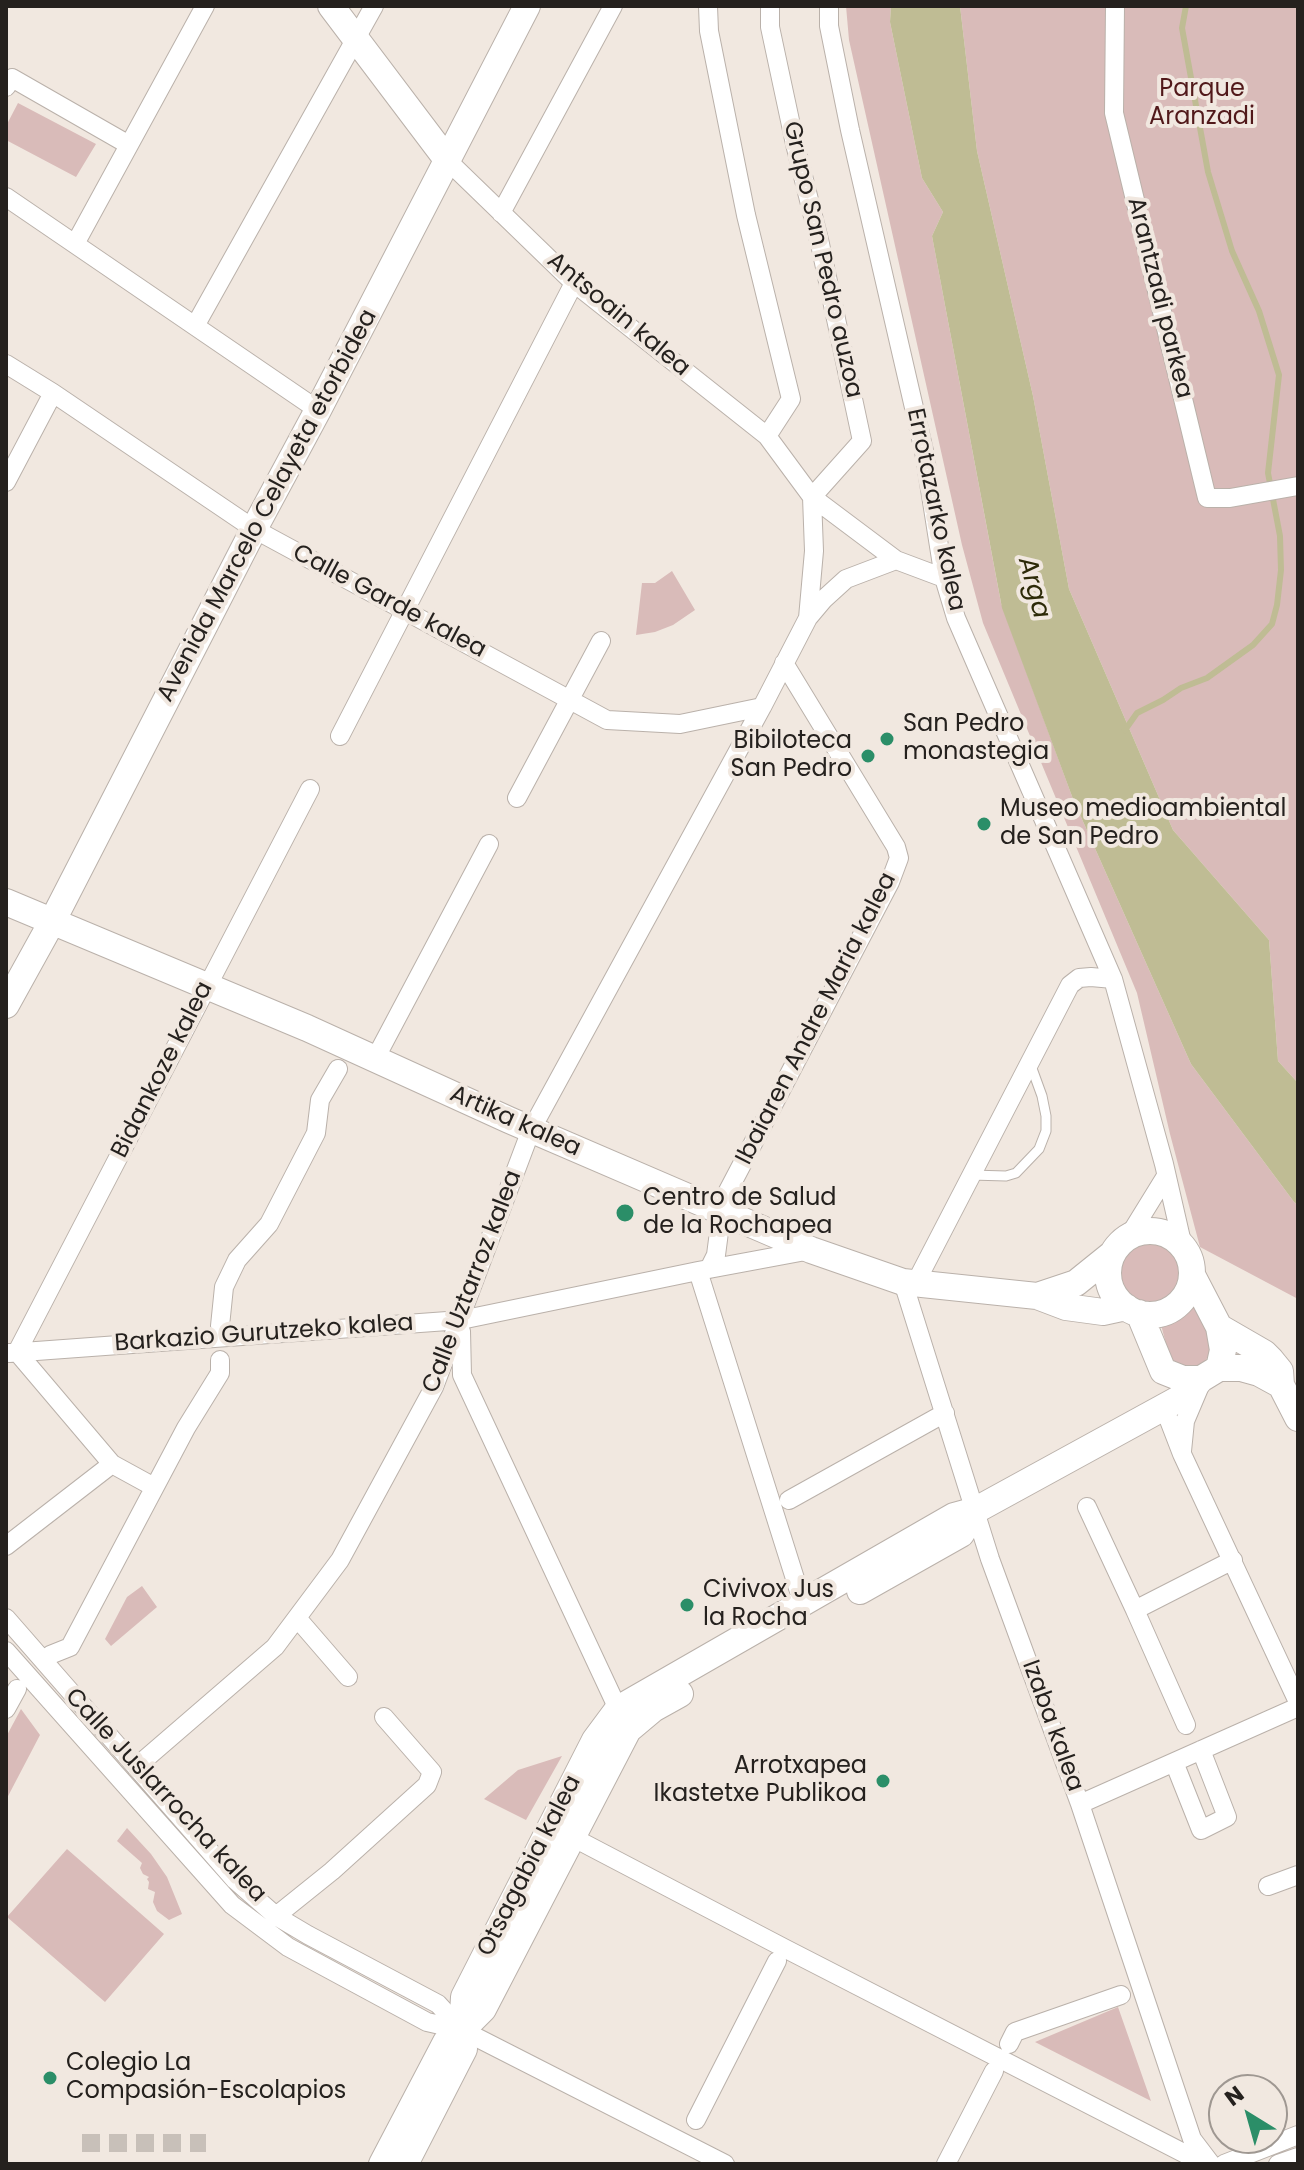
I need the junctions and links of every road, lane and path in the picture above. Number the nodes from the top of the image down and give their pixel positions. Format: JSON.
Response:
{"nodes":[{"id":1,"x":331,"y":6,"type":"edge"},
{"id":2,"x":374,"y":6,"type":"edge"},
{"id":3,"x":527,"y":6,"type":"edge"},
{"id":4,"x":613,"y":6,"type":"edge"},
{"id":5,"x":708,"y":6,"type":"edge"},
{"id":6,"x":770,"y":6,"type":"edge"},
{"id":7,"x":829,"y":6,"type":"edge"},
{"id":8,"x":1115,"y":6,"type":"edge"},
{"id":9,"x":200,"y":8,"type":"edge"},
{"id":10,"x":355,"y":41,"type":"junction"},
{"id":11,"x":6,"y":87,"type":"edge"},
{"id":12,"x":129,"y":145,"type":"junction"},
{"id":13,"x":448,"y":161,"type":"junction"},
{"id":14,"x":6,"y":197,"type":"edge"},
{"id":15,"x":501,"y":213,"type":"junction"},
{"id":16,"x":75,"y":244,"type":"junction"},
{"id":17,"x":574,"y":283,"type":"junction"},
{"id":18,"x":195,"y":326,"type":"junction"},
{"id":19,"x":6,"y":364,"type":"edge"},
{"id":20,"x":53,"y":393,"type":"junction"},
{"id":21,"x":318,"y":410,"type":"junction"},
{"id":22,"x":767,"y":436,"type":"junction"},
{"id":23,"x":6,"y":482,"type":"edge"},
{"id":24,"x":1298,"y":486,"type":"edge"},
{"id":25,"x":812,"y":497,"type":"junction"},
{"id":26,"x":254,"y":529,"type":"junction"},
{"id":27,"x":896,"y":560,"type":"junction"},
{"id":28,"x":944,"y":578,"type":"junction"},
{"id":29,"x":405,"y":611,"type":"junction"},
{"id":30,"x":808,"y":618,"type":"junction"},
{"id":31,"x":601,"y":641,"type":"dead end"},
{"id":32,"x":784,"y":663,"type":"junction"},
{"id":33,"x":571,"y":700,"type":"junction"},
{"id":34,"x":762,"y":707,"type":"junction"},
{"id":35,"x":340,"y":736,"type":"dead end"},
{"id":36,"x":310,"y":789,"type":"dead end"},
{"id":37,"x":517,"y":798,"type":"dead end"},
{"id":38,"x":489,"y":844,"type":"dead end"},
{"id":39,"x":6,"y":902,"type":"edge"},
{"id":40,"x":53,"y":920,"type":"junction"},
{"id":41,"x":1113,"y":979,"type":"junction"},
{"id":42,"x":207,"y":985,"type":"junction"},
{"id":43,"x":6,"y":1005,"type":"edge"},
{"id":44,"x":375,"y":1059,"type":"junction"},
{"id":45,"x":1030,"y":1063,"type":"junction"},
{"id":46,"x":338,"y":1069,"type":"dead end"},
{"id":47,"x":531,"y":1130,"type":"junction"},
{"id":48,"x":971,"y":1175,"type":"junction"},
{"id":49,"x":1166,"y":1176,"type":"junction"},
{"id":50,"x":718,"y":1210,"type":"junction"},
{"id":51,"x":1121,"y":1245,"type":"junction"},
{"id":52,"x":1183,"y":1247,"type":"junction"},
{"id":53,"x":811,"y":1250,"type":"junction"},
{"id":54,"x":704,"y":1270,"type":"junction"},
{"id":55,"x":1192,"y":1275,"type":"junction"},
{"id":56,"x":909,"y":1283,"type":"junction"},
{"id":57,"x":1037,"y":1296,"type":"junction"},
{"id":58,"x":1133,"y":1310,"type":"junction"},
{"id":59,"x":461,"y":1320,"type":"junction"},
{"id":60,"x":220,"y":1326,"type":"dead end"},
{"id":61,"x":1219,"y":1327,"type":"junction"},
{"id":62,"x":12,"y":1353,"type":"edge"},
{"id":63,"x":220,"y":1360,"type":"dead end"},
{"id":64,"x":1163,"y":1371,"type":"junction"},
{"id":65,"x":1210,"y":1373,"type":"junction"},
{"id":66,"x":1281,"y":1385,"type":"junction"},
{"id":67,"x":1166,"y":1405,"type":"junction"},
{"id":68,"x":945,"y":1413,"type":"junction"},
{"id":69,"x":1298,"y":1418,"type":"edge"},
{"id":70,"x":1182,"y":1454,"type":"junction"},
{"id":71,"x":112,"y":1464,"type":"junction"},
{"id":72,"x":154,"y":1487,"type":"junction"},
{"id":73,"x":789,"y":1500,"type":"dead end"},
{"id":74,"x":1087,"y":1507,"type":"dead end"},
{"id":75,"x":976,"y":1510,"type":"junction"},
{"id":76,"x":6,"y":1546,"type":"edge"},
{"id":77,"x":1233,"y":1560,"type":"junction"},
{"id":78,"x":803,"y":1604,"type":"junction"},
{"id":79,"x":1135,"y":1610,"type":"junction"},
{"id":80,"x":6,"y":1618,"type":"edge"},
{"id":81,"x":297,"y":1618,"type":"junction"},
{"id":82,"x":6,"y":1651,"type":"edge"},
{"id":83,"x":50,"y":1655,"type":"dead end"},
{"id":84,"x":348,"y":1677,"type":"dead end"},
{"id":85,"x":17,"y":1689,"type":"dead end"},
{"id":86,"x":1298,"y":1704,"type":"edge"},
{"id":87,"x":6,"y":1709,"type":"edge"},
{"id":88,"x":384,"y":1717,"type":"dead end"},
{"id":89,"x":623,"y":1720,"type":"junction"},
{"id":90,"x":1186,"y":1725,"type":"dead end"},
{"id":91,"x":1201,"y":1750,"type":"junction"},
{"id":92,"x":1174,"y":1762,"type":"junction"},
{"id":93,"x":136,"y":1767,"type":"junction"},
{"id":94,"x":1080,"y":1804,"type":"junction"},
{"id":95,"x":572,"y":1837,"type":"junction"},
{"id":96,"x":1298,"y":1875,"type":"edge"},
{"id":97,"x":1268,"y":1886,"type":"dead end"},
{"id":98,"x":276,"y":1916,"type":"junction"},
{"id":99,"x":777,"y":1961,"type":"dead end"},
{"id":100,"x":1121,"y":1995,"type":"dead end"},
{"id":101,"x":462,"y":2030,"type":"junction"},
{"id":102,"x":1009,"y":2044,"type":"dead end"},
{"id":103,"x":994,"y":2071,"type":"dead end"},
{"id":104,"x":696,"y":2120,"type":"dead end"},
{"id":105,"x":1298,"y":2135,"type":"edge"},
{"id":106,"x":1298,"y":2157,"type":"edge"},
{"id":107,"x":382,"y":2164,"type":"edge"},
{"id":108,"x":405,"y":2164,"type":"edge"},
{"id":109,"x":725,"y":2164,"type":"edge"},
{"id":110,"x":946,"y":2164,"type":"edge"},
{"id":111,"x":1208,"y":2164,"type":"edge"},
{"id":112,"x":1224,"y":2164,"type":"edge"},
{"id":113,"x":1278,"y":2164,"type":"edge"}],
"edges":[{"from":1,"to":10,"type":"street","name":"Antsoain kalea"},
{"from":2,"to":10,"type":"street"},
{"from":3,"to":13,"type":"street","name":"Avenida Marcelo Celayeta etorbidea"},
{"from":4,"to":15,"type":"street"},
{"from":5,"to":22,"type":"street"},
{"from":6,"to":25,"type":"street","name":"Grupo San Pedro auzoa"},
{"from":7,"to":28,"type":"street","name":"Errotazarko kalea"},
{"from":8,"to":24,"type":"street","name":"Arantzadi parkea"},
{"from":9,"to":12,"type":"street"},
{"from":10,"to":13,"type":"street","name":"Antsoain kalea"},
{"from":10,"to":18,"type":"street"},
{"from":11,"to":12,"type":"street"},
{"from":12,"to":16,"type":"street"},
{"from":13,"to":15,"type":"street","name":"Antsoain kalea"},
{"from":13,"to":21,"type":"street","name":"Avenida Marcelo Celayeta etorbidea"},
{"from":14,"to":16,"type":"street"},
{"from":15,"to":17,"type":"street","name":"Antsoain kalea"},
{"from":16,"to":18,"type":"street"},
{"from":17,"to":22,"type":"street","name":"Antsoain kalea"},
{"from":17,"to":29,"type":"street"},
{"from":18,"to":21,"type":"street"},
{"from":19,"to":20,"type":"street","name":"Calle Garde kalea"},
{"from":20,"to":23,"type":"street"},
{"from":20,"to":26,"type":"street","name":"Calle Garde kalea"},
{"from":21,"to":26,"type":"street","name":"Avenida Marcelo Celayeta etorbidea"},
{"from":22,"to":25,"type":"street","name":"Antsoain kalea"},
{"from":25,"to":27,"type":"street","name":"Antsoain kalea"},
{"from":25,"to":30,"type":"street","name":"Calle Uztarroz kalea"},
{"from":26,"to":29,"type":"street","name":"Calle Garde kalea"},
{"from":26,"to":40,"type":"street","name":"Avenida Marcelo Celayeta etorbidea"},
{"from":27,"to":28,"type":"street","name":"Antsoain kalea"},
{"from":27,"to":30,"type":"street","name":"Calle Uztarroz kalea"},
{"from":28,"to":41,"type":"street","name":"Errotazarko kalea"},
{"from":29,"to":33,"type":"street","name":"Calle Garde kalea"},
{"from":29,"to":35,"type":"street"},
{"from":30,"to":32,"type":"street","name":"Calle Uztarroz kalea"},
{"from":31,"to":33,"type":"street"},
{"from":32,"to":34,"type":"street","name":"Calle Uztarroz kalea"},
{"from":32,"to":50,"type":"street","name":"Ibaiaren Andre Maria kalea"},
{"from":33,"to":34,"type":"street","name":"Calle Garde kalea"},
{"from":33,"to":37,"type":"street"},
{"from":34,"to":47,"type":"street","name":"Calle Uztarroz kalea"},
{"from":36,"to":42,"type":"street","name":"Bidankoze kalea"},
{"from":38,"to":44,"type":"street"},
{"from":39,"to":40,"type":"street","name":"Artika kalea"},
{"from":40,"to":42,"type":"street","name":"Artika kalea"},
{"from":40,"to":43,"type":"street","name":"Avenida Marcelo Celayeta etorbidea"},
{"from":41,"to":45,"type":"street"},
{"from":41,"to":49,"type":"street","name":"Errotazarko kalea"},
{"from":42,"to":44,"type":"street","name":"Artika kalea"},
{"from":42,"to":62,"type":"street","name":"Bidankoze kalea"},
{"from":44,"to":47,"type":"street","name":"Artika kalea"},
{"from":45,"to":48,"type":"street"},
{"from":45,"to":48,"type":"lane"},
{"from":46,"to":60,"type":"street"},
{"from":47,"to":50,"type":"street","name":"Artika kalea"},
{"from":47,"to":59,"type":"street","name":"Calle Uztarroz kalea"},
{"from":48,"to":56,"type":"street"},
{"from":49,"to":51,"type":"street"},
{"from":49,"to":52,"type":"street","name":"Errotazarko kalea"},
{"from":50,"to":53,"type":"street","name":"Artika kalea"},
{"from":50,"to":54,"type":"street"},
{"from":51,"to":52,"type":"street"},
{"from":51,"to":57,"type":"street","name":"Artika kalea"},
{"from":51,"to":58,"type":"street"},
{"from":52,"to":55,"type":"street"},
{"from":53,"to":54,"type":"street","name":"Barkazio Gurutzeko kalea"},
{"from":53,"to":56,"type":"street","name":"Artika kalea"},
{"from":54,"to":59,"type":"street","name":"Barkazio Gurutzeko kalea"},
{"from":54,"to":78,"type":"street"},
{"from":55,"to":58,"type":"street"},
{"from":55,"to":61,"type":"street"},
{"from":56,"to":57,"type":"street","name":"Artika kalea"},
{"from":56,"to":68,"type":"street","name":"Izaba kalea"},
{"from":57,"to":58,"type":"street","name":"Artika kalea"},
{"from":58,"to":64,"type":"street"},
{"from":59,"to":62,"type":"street","name":"Barkazio Gurutzeko kalea"},
{"from":59,"to":81,"type":"street","name":"Calle Uztarroz kalea"},
{"from":59,"to":89,"type":"street"},
{"from":61,"to":65,"type":"street"},
{"from":61,"to":66,"type":"street"},
{"from":62,"to":71,"type":"street"},
{"from":63,"to":72,"type":"street"},
{"from":64,"to":65,"type":"street"},
{"from":64,"to":67,"type":"street"},
{"from":65,"to":66,"type":"street"},
{"from":65,"to":67,"type":"street"},
{"from":65,"to":70,"type":"street"},
{"from":66,"to":69,"type":"street"},
{"from":67,"to":70,"type":"street"},
{"from":67,"to":75,"type":"street"},
{"from":68,"to":73,"type":"street"},
{"from":68,"to":75,"type":"street","name":"Izaba kalea"},
{"from":70,"to":77,"type":"street"},
{"from":71,"to":72,"type":"street"},
{"from":71,"to":76,"type":"street"},
{"from":72,"to":83,"type":"street"},
{"from":74,"to":79,"type":"street"},
{"from":75,"to":78,"type":"street"},
{"from":75,"to":89,"type":"street"},
{"from":75,"to":94,"type":"street","name":"Izaba kalea"},
{"from":77,"to":79,"type":"street"},
{"from":77,"to":86,"type":"street"},
{"from":78,"to":89,"type":"street"},
{"from":79,"to":90,"type":"street"},
{"from":80,"to":93,"type":"street","name":"Calle Juslarrocha kalea"},
{"from":81,"to":84,"type":"street"},
{"from":81,"to":93,"type":"street","name":"Calle Uztarroz kalea"},
{"from":82,"to":101,"type":"street","name":"Calle Juslarrocha kalea"},
{"from":85,"to":87,"type":"street"},
{"from":86,"to":91,"type":"street"},
{"from":88,"to":98,"type":"street"},
{"from":89,"to":95,"type":"street","name":"Otsagabia kalea"},
{"from":89,"to":101,"type":"street","name":"Otsagabia kalea"},
{"from":91,"to":92,"type":"street"},
{"from":91,"to":92,"type":"street"},
{"from":92,"to":94,"type":"street"},
{"from":93,"to":98,"type":"street","name":"Calle Juslarrocha kalea"},
{"from":94,"to":111,"type":"street","name":"Izaba kalea"},
{"from":95,"to":101,"type":"street","name":"Otsagabia kalea"},
{"from":95,"to":111,"type":"street"},
{"from":96,"to":97,"type":"street"},
{"from":98,"to":101,"type":"street","name":"Calle Juslarrocha kalea"},
{"from":99,"to":104,"type":"street"},
{"from":100,"to":102,"type":"street"},
{"from":101,"to":107,"type":"street","name":"Otsagabia kalea"},
{"from":101,"to":108,"type":"street","name":"Otsagabia kalea"},
{"from":101,"to":109,"type":"street","name":"Calle Juslarrocha kalea"},
{"from":103,"to":110,"type":"street"},
{"from":105,"to":112,"type":"street"},
{"from":106,"to":113,"type":"street"}]}
